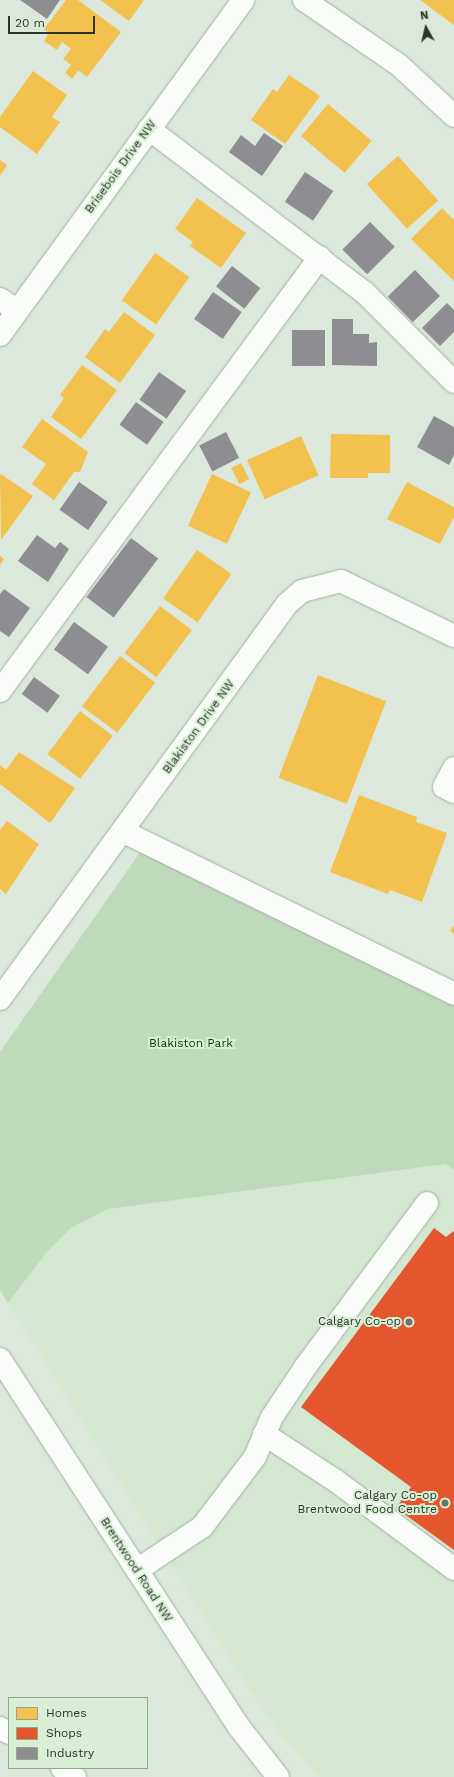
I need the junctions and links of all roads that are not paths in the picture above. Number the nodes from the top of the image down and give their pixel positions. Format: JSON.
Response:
{"nodes":[{"id":1,"x":243,"y":0,"type":"edge"},
{"id":2,"x":304,"y":0,"type":"edge"},
{"id":3,"x":454,"y":116,"type":"edge"},
{"id":4,"x":149,"y":129,"type":"junction"},
{"id":5,"x":320,"y":257,"type":"junction"},
{"id":6,"x":9,"y":305,"type":"edge"},
{"id":7,"x":0,"y":335,"type":"edge"},
{"id":8,"x":454,"y":382,"type":"edge"},
{"id":9,"x":454,"y":636,"type":"edge"},
{"id":10,"x":0,"y":691,"type":"edge"},
{"id":11,"x":454,"y":768,"type":"edge"},
{"id":12,"x":454,"y":792,"type":"edge"},
{"id":13,"x":124,"y":832,"type":"junction"},
{"id":14,"x":454,"y":994,"type":"edge"},
{"id":15,"x":0,"y":999,"type":"edge"},
{"id":16,"x":427,"y":1204,"type":"dead end"},
{"id":17,"x":0,"y":1359,"type":"edge"},
{"id":18,"x":264,"y":1434,"type":"junction"},
{"id":19,"x":454,"y":1569,"type":"edge"},
{"id":20,"x":137,"y":1570,"type":"junction"},
{"id":21,"x":63,"y":1769,"type":"edge"},
{"id":22,"x":75,"y":1777,"type":"edge"},
{"id":23,"x":278,"y":1777,"type":"edge"}],
"edges":[{"from":1,"to":4,"type":"main road","name":"Brisebois Drive NW"},
{"from":2,"to":3,"type":"main road"},
{"from":4,"to":5,"type":"main road"},
{"from":4,"to":6,"type":"main road","name":"Brisebois Drive NW"},
{"from":5,"to":8,"type":"main road"},
{"from":5,"to":10,"type":"main road"},
{"from":6,"to":7,"type":"main road","name":"Brisebois Drive NW"},
{"from":9,"to":13,"type":"main road","name":"Blakiston Drive NW"},
{"from":11,"to":12,"type":"main road"},
{"from":13,"to":14,"type":"main road"},
{"from":13,"to":15,"type":"main road","name":"Blakiston Drive NW"},
{"from":16,"to":18,"type":"main road"},
{"from":17,"to":20,"type":"main road","name":"Brentwood Road NW"},
{"from":18,"to":19,"type":"main road"},
{"from":18,"to":20,"type":"main road"},
{"from":20,"to":23,"type":"main road","name":"Brentwood Road NW"},
{"from":21,"to":22,"type":"main road"}]}
